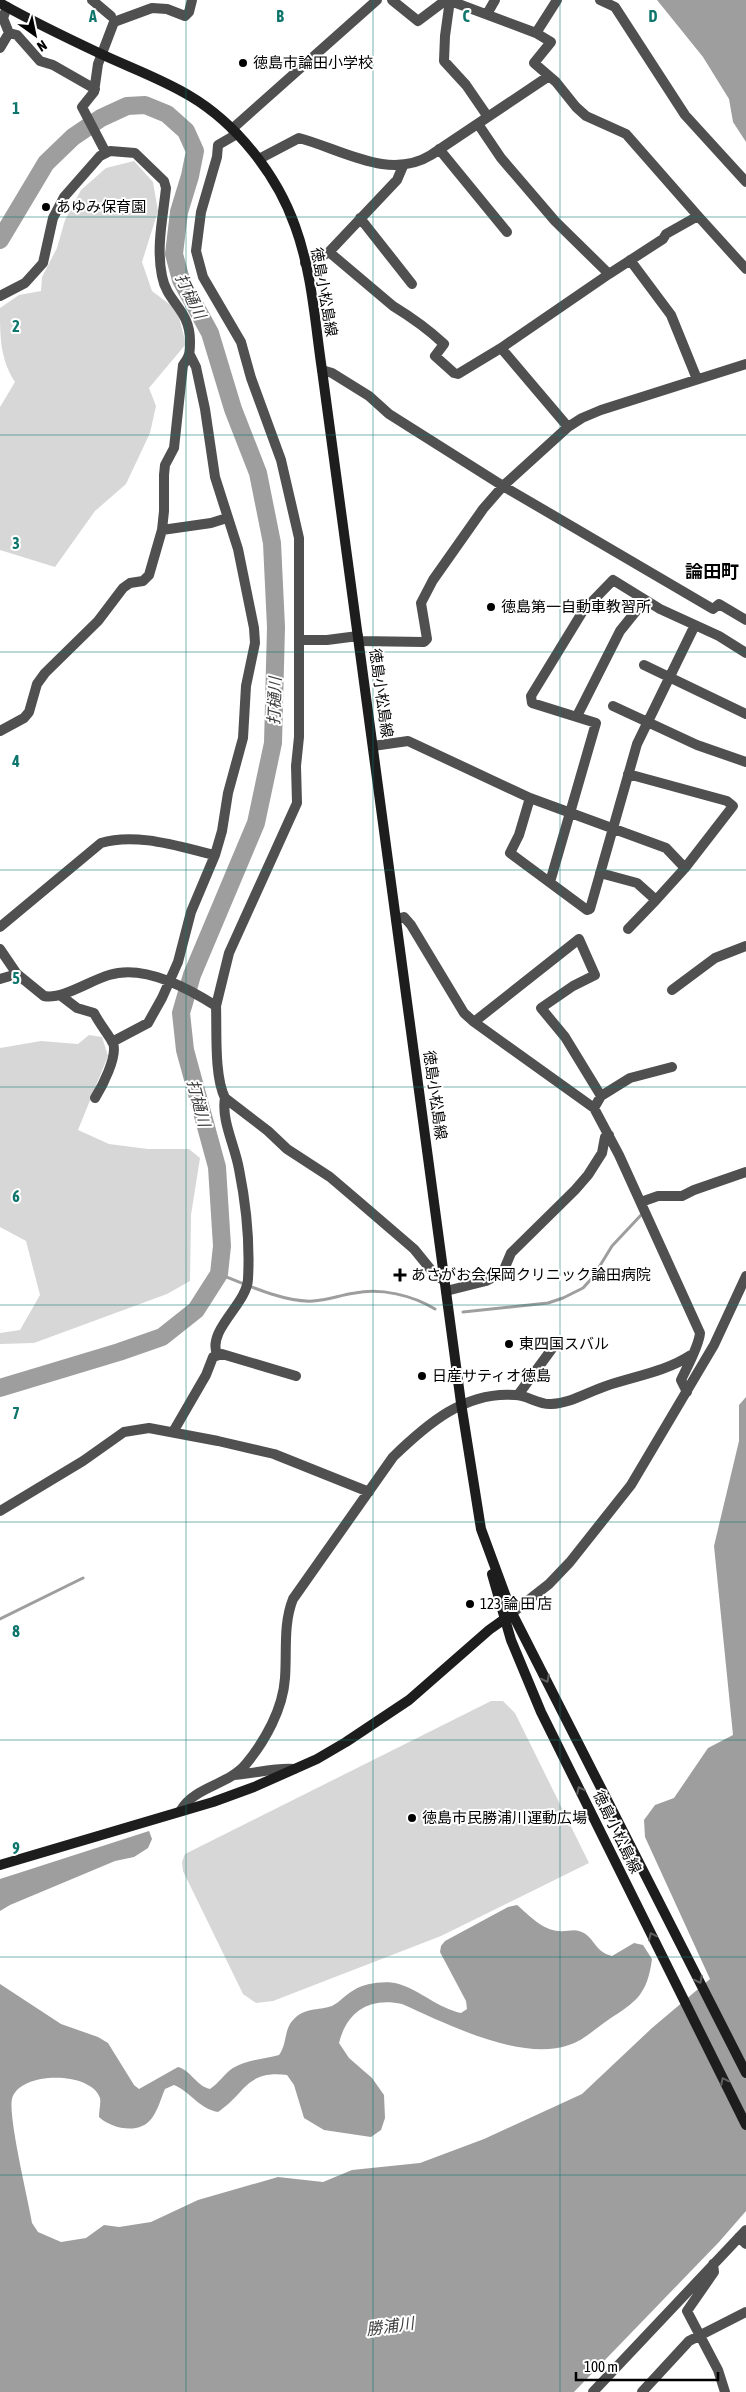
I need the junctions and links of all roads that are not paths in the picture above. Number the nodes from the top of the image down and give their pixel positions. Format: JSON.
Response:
{"nodes":[{"id":1,"x":92,"y":0,"type":"edge"},
{"id":2,"x":192,"y":0,"type":"edge"},
{"id":3,"x":376,"y":0,"type":"edge"},
{"id":4,"x":392,"y":0,"type":"edge"},
{"id":5,"x":449,"y":0,"type":"edge"},
{"id":6,"x":495,"y":0,"type":"edge"},
{"id":7,"x":557,"y":0,"type":"edge"},
{"id":8,"x":600,"y":0,"type":"edge"},
{"id":9,"x":611,"y":4,"type":"edge"},
{"id":10,"x":3,"y":5,"type":"edge"},
{"id":11,"x":487,"y":14,"type":"junction"},
{"id":12,"x":111,"y":16,"type":"dead end"},
{"id":13,"x":9,"y":33,"type":"junction"},
{"id":14,"x":536,"y":33,"type":"junction"},
{"id":15,"x":0,"y":48,"type":"edge"},
{"id":16,"x":101,"y":54,"type":"junction"},
{"id":17,"x":549,"y":76,"type":"junction"},
{"id":18,"x":95,"y":89,"type":"junction"},
{"id":19,"x":488,"y":117,"type":"junction"},
{"id":20,"x":478,"y":124,"type":"junction"},
{"id":21,"x":235,"y":131,"type":"junction"},
{"id":22,"x":439,"y":149,"type":"junction"},
{"id":23,"x":106,"y":153,"type":"junction"},
{"id":24,"x":258,"y":159,"type":"junction"},
{"id":25,"x":403,"y":166,"type":"junction"},
{"id":26,"x":746,"y":182,"type":"edge"},
{"id":27,"x":698,"y":216,"type":"junction"},
{"id":28,"x":360,"y":218,"type":"junction"},
{"id":29,"x":507,"y":232,"type":"dead end"},
{"id":30,"x":329,"y":252,"type":"junction"},
{"id":31,"x":630,"y":260,"type":"junction"},
{"id":32,"x":305,"y":263,"type":"junction"},
{"id":33,"x":746,"y":269,"type":"edge"},
{"id":34,"x":609,"y":274,"type":"junction"},
{"id":35,"x":412,"y":284,"type":"dead end"},
{"id":36,"x":0,"y":296,"type":"edge"},
{"id":37,"x":500,"y":348,"type":"junction"},
{"id":38,"x":190,"y":355,"type":"junction"},
{"id":39,"x":746,"y":364,"type":"edge"},
{"id":40,"x":322,"y":370,"type":"junction"},
{"id":41,"x":698,"y":379,"type":"junction"},
{"id":42,"x":568,"y":427,"type":"junction"},
{"id":43,"x":503,"y":486,"type":"junction"},
{"id":44,"x":227,"y":518,"type":"junction"},
{"id":45,"x":162,"y":530,"type":"junction"},
{"id":46,"x":645,"y":600,"type":"junction"},
{"id":47,"x":746,"y":620,"type":"edge"},
{"id":48,"x":695,"y":625,"type":"junction"},
{"id":49,"x":359,"y":638,"type":"junction"},
{"id":50,"x":299,"y":640,"type":"junction"},
{"id":51,"x":746,"y":653,"type":"edge"},
{"id":52,"x":644,"y":665,"type":"dead end"},
{"id":53,"x":668,"y":677,"type":"junction"},
{"id":54,"x":613,"y":706,"type":"dead end"},
{"id":55,"x":746,"y":714,"type":"edge"},
{"id":56,"x":577,"y":716,"type":"junction"},
{"id":57,"x":647,"y":721,"type":"junction"},
{"id":58,"x":0,"y":731,"type":"edge"},
{"id":59,"x":373,"y":746,"type":"junction"},
{"id":60,"x":746,"y":762,"type":"edge"},
{"id":61,"x":628,"y":774,"type":"junction"},
{"id":62,"x":530,"y":798,"type":"junction"},
{"id":63,"x":570,"y":813,"type":"junction"},
{"id":64,"x":612,"y":827,"type":"junction"},
{"id":65,"x":215,"y":854,"type":"junction"},
{"id":66,"x":685,"y":868,"type":"junction"},
{"id":67,"x":600,"y":873,"type":"junction"},
{"id":68,"x":550,"y":882,"type":"junction"},
{"id":69,"x":656,"y":900,"type":"junction"},
{"id":70,"x":396,"y":919,"type":"junction"},
{"id":71,"x":0,"y":927,"type":"edge"},
{"id":72,"x":628,"y":930,"type":"dead end"},
{"id":73,"x":746,"y":946,"type":"edge"},
{"id":74,"x":0,"y":949,"type":"edge"},
{"id":75,"x":17,"y":974,"type":"junction"},
{"id":76,"x":0,"y":979,"type":"edge"},
{"id":77,"x":171,"y":983,"type":"junction"},
{"id":78,"x":672,"y":990,"type":"dead end"},
{"id":79,"x":60,"y":994,"type":"junction"},
{"id":80,"x":214,"y":1005,"type":"junction"},
{"id":81,"x":474,"y":1022,"type":"junction"},
{"id":82,"x":112,"y":1042,"type":"junction"},
{"id":83,"x":672,"y":1067,"type":"dead end"},
{"id":84,"x":601,"y":1096,"type":"junction"},
{"id":85,"x":95,"y":1098,"type":"dead end"},
{"id":86,"x":225,"y":1098,"type":"junction"},
{"id":87,"x":594,"y":1108,"type":"junction"},
{"id":88,"x":609,"y":1135,"type":"junction"},
{"id":89,"x":746,"y":1172,"type":"edge"},
{"id":90,"x":642,"y":1202,"type":"junction"},
{"id":91,"x":746,"y":1276,"type":"edge"},
{"id":92,"x":446,"y":1286,"type":"junction"},
{"id":93,"x":720,"y":1329,"type":"junction"},
{"id":94,"x":699,"y":1344,"type":"junction"},
{"id":95,"x":554,"y":1346,"type":"dead end"},
{"id":96,"x":217,"y":1354,"type":"junction"},
{"id":97,"x":691,"y":1355,"type":"junction"},
{"id":98,"x":296,"y":1376,"type":"dead end"},
{"id":99,"x":686,"y":1392,"type":"junction"},
{"id":100,"x":518,"y":1395,"type":"junction"},
{"id":101,"x":461,"y":1403,"type":"junction"},
{"id":102,"x":173,"y":1432,"type":"junction"},
{"id":103,"x":369,"y":1492,"type":"junction"},
{"id":104,"x":0,"y":1511,"type":"edge"},
{"id":105,"x":509,"y":1616,"type":"junction"},
{"id":106,"x":294,"y":1769,"type":"junction"},
{"id":107,"x":234,"y":1775,"type":"junction"},
{"id":108,"x":181,"y":1810,"type":"junction"},
{"id":109,"x":0,"y":1865,"type":"edge"},
{"id":110,"x":746,"y":2073,"type":"edge"},
{"id":111,"x":746,"y":2125,"type":"edge"},
{"id":112,"x":744,"y":2237,"type":"edge"},
{"id":113,"x":713,"y":2264,"type":"junction"},
{"id":114,"x":746,"y":2312,"type":"edge"},
{"id":115,"x":700,"y":2336,"type":"junction"},
{"id":116,"x":593,"y":2392,"type":"edge"},
{"id":117,"x":642,"y":2392,"type":"edge"},
{"id":118,"x":725,"y":2392,"type":"edge"}],
"edges":[{"from":1,"to":12,"type":"street"},
{"from":2,"to":16,"type":"street"},
{"from":3,"to":21,"type":"street"},
{"from":4,"to":5,"type":"street"},
{"from":5,"to":11,"type":"street"},
{"from":5,"to":19,"type":"street"},
{"from":6,"to":11,"type":"street"},
{"from":7,"to":14,"type":"street"},
{"from":8,"to":9,"type":"street"},
{"from":9,"to":26,"type":"street"},
{"from":10,"to":13,"type":"street"},
{"from":10,"to":16,"type":"main road","name":"徳島小松島線"},
{"from":11,"to":14,"type":"street"},
{"from":13,"to":15,"type":"street"},
{"from":13,"to":18,"type":"street"},
{"from":14,"to":17,"type":"street"},
{"from":16,"to":18,"type":"street"},
{"from":16,"to":21,"type":"main road","name":"徳島小松島線"},
{"from":17,"to":19,"type":"street"},
{"from":17,"to":27,"type":"street"},
{"from":18,"to":23,"type":"street"},
{"from":19,"to":20,"type":"street"},
{"from":20,"to":22,"type":"street"},
{"from":20,"to":34,"type":"street"},
{"from":21,"to":24,"type":"main road","name":"徳島小松島線"},
{"from":21,"to":50,"type":"street"},
{"from":22,"to":25,"type":"street"},
{"from":22,"to":29,"type":"street"},
{"from":23,"to":36,"type":"street"},
{"from":23,"to":38,"type":"street"},
{"from":24,"to":25,"type":"street"},
{"from":24,"to":32,"type":"main road","name":"徳島小松島線"},
{"from":25,"to":28,"type":"street"},
{"from":27,"to":31,"type":"street"},
{"from":27,"to":33,"type":"street"},
{"from":28,"to":30,"type":"street"},
{"from":28,"to":35,"type":"street"},
{"from":30,"to":32,"type":"street"},
{"from":30,"to":37,"type":"street"},
{"from":31,"to":34,"type":"street"},
{"from":31,"to":41,"type":"street"},
{"from":32,"to":40,"type":"main road","name":"徳島小松島線"},
{"from":34,"to":37,"type":"street"},
{"from":37,"to":42,"type":"street"},
{"from":38,"to":44,"type":"street"},
{"from":38,"to":45,"type":"street"},
{"from":39,"to":41,"type":"street"},
{"from":40,"to":43,"type":"street"},
{"from":40,"to":49,"type":"main road","name":"徳島小松島線"},
{"from":41,"to":42,"type":"street"},
{"from":42,"to":43,"type":"street"},
{"from":43,"to":47,"type":"street"},
{"from":43,"to":49,"type":"street"},
{"from":44,"to":45,"type":"street"},
{"from":44,"to":65,"type":"street"},
{"from":45,"to":58,"type":"street"},
{"from":46,"to":48,"type":"street"},
{"from":46,"to":56,"type":"street"},
{"from":46,"to":56,"type":"street"},
{"from":48,"to":51,"type":"street"},
{"from":48,"to":53,"type":"street"},
{"from":49,"to":50,"type":"street"},
{"from":49,"to":59,"type":"main road","name":"徳島小松島線"},
{"from":50,"to":80,"type":"street"},
{"from":52,"to":53,"type":"street"},
{"from":53,"to":55,"type":"street"},
{"from":53,"to":57,"type":"street"},
{"from":54,"to":57,"type":"street"},
{"from":56,"to":63,"type":"street"},
{"from":57,"to":60,"type":"street"},
{"from":57,"to":61,"type":"street"},
{"from":59,"to":62,"type":"street"},
{"from":59,"to":70,"type":"main road","name":"徳島小松島線"},
{"from":61,"to":64,"type":"street"},
{"from":61,"to":66,"type":"street"},
{"from":62,"to":63,"type":"street"},
{"from":62,"to":68,"type":"street"},
{"from":63,"to":64,"type":"street"},
{"from":63,"to":68,"type":"street"},
{"from":64,"to":66,"type":"street"},
{"from":64,"to":67,"type":"street"},
{"from":65,"to":71,"type":"street"},
{"from":65,"to":77,"type":"street"},
{"from":66,"to":69,"type":"street"},
{"from":67,"to":68,"type":"street"},
{"from":67,"to":69,"type":"street"},
{"from":69,"to":72,"type":"street"},
{"from":70,"to":81,"type":"street"},
{"from":70,"to":92,"type":"main road","name":"徳島小松島線"},
{"from":73,"to":78,"type":"street"},
{"from":74,"to":75,"type":"street"},
{"from":75,"to":76,"type":"street"},
{"from":75,"to":79,"type":"street"},
{"from":77,"to":79,"type":"street"},
{"from":77,"to":80,"type":"street"},
{"from":77,"to":82,"type":"street"},
{"from":79,"to":82,"type":"street"},
{"from":80,"to":86,"type":"street"},
{"from":81,"to":84,"type":"street"},
{"from":81,"to":87,"type":"street"},
{"from":82,"to":85,"type":"street"},
{"from":83,"to":84,"type":"street"},
{"from":84,"to":87,"type":"street"},
{"from":86,"to":92,"type":"street"},
{"from":86,"to":96,"type":"street"},
{"from":87,"to":88,"type":"street"},
{"from":88,"to":90,"type":"street"},
{"from":88,"to":92,"type":"street"},
{"from":89,"to":90,"type":"street"},
{"from":90,"to":94,"type":"street"},
{"from":91,"to":93,"type":"street"},
{"from":92,"to":101,"type":"main road","name":"徳島小松島線"},
{"from":93,"to":94,"type":"street"},
{"from":93,"to":99,"type":"street"},
{"from":94,"to":97,"type":"street"},
{"from":95,"to":100,"type":"street"},
{"from":96,"to":98,"type":"street"},
{"from":96,"to":102,"type":"street"},
{"from":97,"to":99,"type":"street"},
{"from":97,"to":100,"type":"street"},
{"from":99,"to":105,"type":"street"},
{"from":100,"to":101,"type":"street"},
{"from":101,"to":103,"type":"street"},
{"from":101,"to":105,"type":"main road","name":"徳島小松島線"},
{"from":102,"to":103,"type":"street"},
{"from":102,"to":104,"type":"street"},
{"from":103,"to":107,"type":"street"},
{"from":105,"to":106,"type":"main road"},
{"from":105,"to":110,"type":"main road","name":"徳島小松島線","one_way":true},
{"from":111,"to":105,"type":"main road","name":"徳島小松島線","one_way":true},
{"from":106,"to":107,"type":"street"},
{"from":106,"to":108,"type":"main road"},
{"from":107,"to":108,"type":"street"},
{"from":108,"to":109,"type":"main road"},
{"from":112,"to":113,"type":"street"},
{"from":113,"to":115,"type":"street"},
{"from":113,"to":116,"type":"street"},
{"from":114,"to":115,"type":"street"},
{"from":115,"to":117,"type":"street"},
{"from":115,"to":118,"type":"street"}]}
